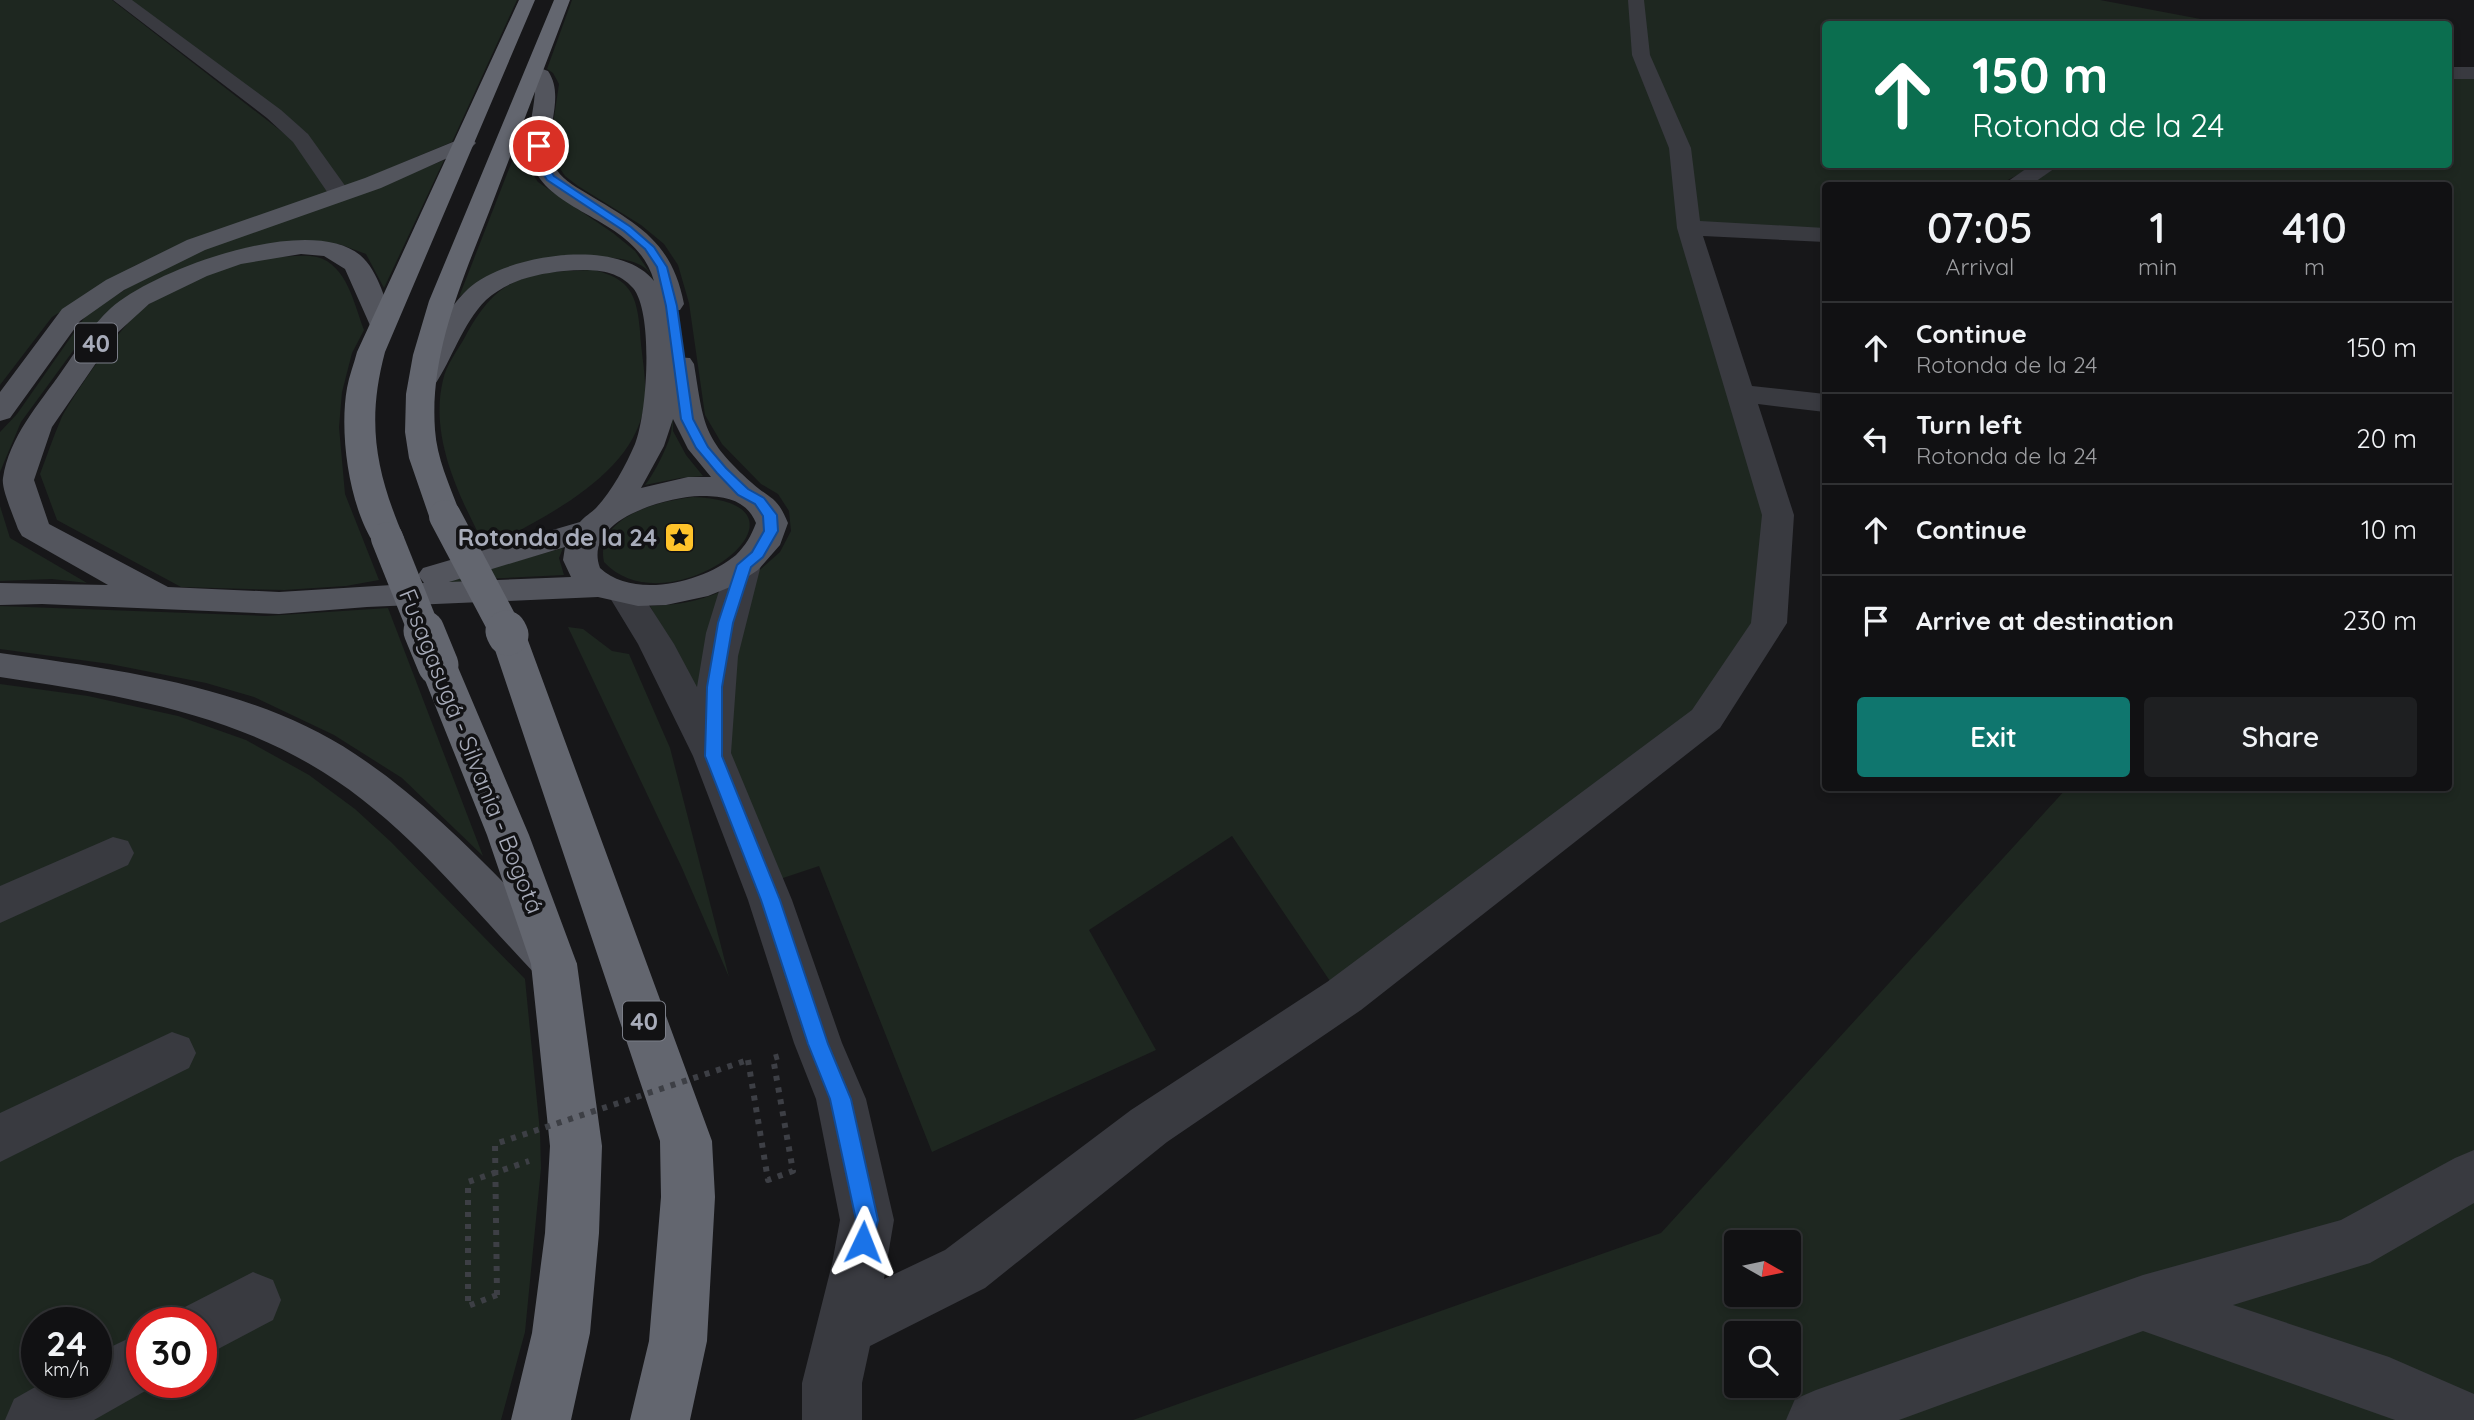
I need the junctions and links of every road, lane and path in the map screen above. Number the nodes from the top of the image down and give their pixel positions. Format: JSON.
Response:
{"nodes":[{"id":1,"x":121,"y":0,"type":"edge"},
{"id":2,"x":527,"y":0,"type":"edge"},
{"id":3,"x":562,"y":0,"type":"edge"},
{"id":4,"x":1636,"y":0,"type":"edge"},
{"id":5,"x":534,"y":72,"type":"junction"},
{"id":6,"x":2474,"y":73,"type":"edge"},
{"id":7,"x":2452,"y":74,"type":"edge"},
{"id":8,"x":465,"y":143,"type":"junction"},
{"id":9,"x":2043,"y":168,"type":"edge"},
{"id":10,"x":2019,"y":182,"type":"edge"},
{"id":11,"x":340,"y":194,"type":"junction"},
{"id":12,"x":1689,"y":228,"type":"junction"},
{"id":13,"x":1822,"y":235,"type":"edge"},
{"id":14,"x":382,"y":326,"type":"junction"},
{"id":15,"x":424,"y":380,"type":"junction"},
{"id":16,"x":1740,"y":393,"type":"junction"},
{"id":17,"x":1822,"y":403,"type":"edge"},
{"id":18,"x":0,"y":412,"type":"edge"},
{"id":19,"x":645,"y":451,"type":"junction"},
{"id":20,"x":743,"y":492,"type":"junction"},
{"id":21,"x":601,"y":521,"type":"junction"},
{"id":22,"x":491,"y":558,"type":"junction"},
{"id":23,"x":744,"y":565,"type":"junction"},
{"id":24,"x":613,"y":589,"type":"junction"},
{"id":25,"x":0,"y":594,"type":"edge"},
{"id":26,"x":367,"y":596,"type":"junction"},
{"id":27,"x":165,"y":600,"type":"junction"},
{"id":28,"x":0,"y":665,"type":"edge"},
{"id":29,"x":713,"y":756,"type":"junction"},
{"id":30,"x":113,"y":853,"type":"dead end"},
{"id":31,"x":0,"y":905,"type":"edge"},
{"id":32,"x":554,"y":964,"type":"junction"},
{"id":33,"x":818,"y":1044,"type":"junction"},
{"id":34,"x":172,"y":1053,"type":"dead end"},
{"id":35,"x":0,"y":1138,"type":"edge"},
{"id":36,"x":576,"y":1146,"type":"junction"},
{"id":37,"x":2474,"y":1175,"type":"edge"},
{"id":38,"x":253,"y":1300,"type":"dead end"},
{"id":39,"x":2143,"y":1303,"type":"junction"},
{"id":40,"x":217,"y":1320,"type":"edge"},
{"id":41,"x":845,"y":1328,"type":"junction"},
{"id":42,"x":126,"y":1370,"type":"edge"},
{"id":43,"x":35,"y":1420,"type":"edge"},
{"id":44,"x":541,"y":1420,"type":"edge"},
{"id":45,"x":660,"y":1420,"type":"edge"},
{"id":46,"x":832,"y":1420,"type":"edge"},
{"id":47,"x":1816,"y":1420,"type":"edge"},
{"id":48,"x":2463,"y":1420,"type":"edge"}],
"edges":[{"from":1,"to":11,"type":"street"},
{"from":2,"to":8,"type":"highway","name":"Fusagasugá - Silvania - Bogotá"},
{"from":3,"to":5,"type":"highway","number":"40"},
{"from":4,"to":12,"type":"street"},
{"from":5,"to":15,"type":"highway","number":"40"},
{"from":5,"to":20,"type":"main road","number":"40"},
{"from":6,"to":7,"type":"street"},
{"from":8,"to":11,"type":"main road","number":"40"},
{"from":8,"to":14,"type":"highway","name":"Fusagasugá - Silvania - Bogotá"},
{"from":9,"to":10,"type":"street"},
{"from":11,"to":18,"type":"main road","number":"40"},
{"from":12,"to":13,"type":"street"},
{"from":12,"to":16,"type":"street"},
{"from":14,"to":27,"type":"main road","number":"40"},
{"from":14,"to":32,"type":"highway","name":"Fusagasugá - Silvania - Bogotá","bridge":true},
{"from":15,"to":19,"type":"main road","number":"40"},
{"from":15,"to":45,"type":"highway","number":"40","bridge":true},
{"from":16,"to":17,"type":"street"},
{"from":16,"to":41,"type":"street"},
{"from":19,"to":21,"type":"main road","number":"40"},
{"from":19,"to":22,"type":"main road"},
{"from":20,"to":21,"type":"main road","number":"40"},
{"from":20,"to":23,"type":"main road","number":"40"},
{"from":21,"to":22,"type":"main road","number":"40"},
{"from":21,"to":24,"type":"main road","number":"40"},
{"from":22,"to":26,"type":"main road","number":"40"},
{"from":23,"to":24,"type":"main road","number":"40"},
{"from":23,"to":29,"type":"street"},
{"from":24,"to":26,"type":"main road","number":"40"},
{"from":24,"to":29,"type":"street"},
{"from":25,"to":27,"type":"main road","number":"40"},
{"from":26,"to":27,"type":"main road","number":"40"},
{"from":28,"to":32,"type":"main road"},
{"from":29,"to":33,"type":"street"},
{"from":30,"to":31,"type":"street"},
{"from":32,"to":36,"type":"highway","name":"Fusagasugá - Silvania - Bogotá"},
{"from":33,"to":36,"type":"path","bridge":true},
{"from":33,"to":41,"type":"street"},
{"from":34,"to":35,"type":"street"},
{"from":36,"to":44,"type":"highway","name":"Fusagasugá - Silvania - Bogotá"},
{"from":37,"to":39,"type":"street"},
{"from":38,"to":40,"type":"street"},
{"from":39,"to":47,"type":"street"},
{"from":39,"to":48,"type":"street"},
{"from":41,"to":46,"type":"street"},
{"from":42,"to":43,"type":"street"}]}
